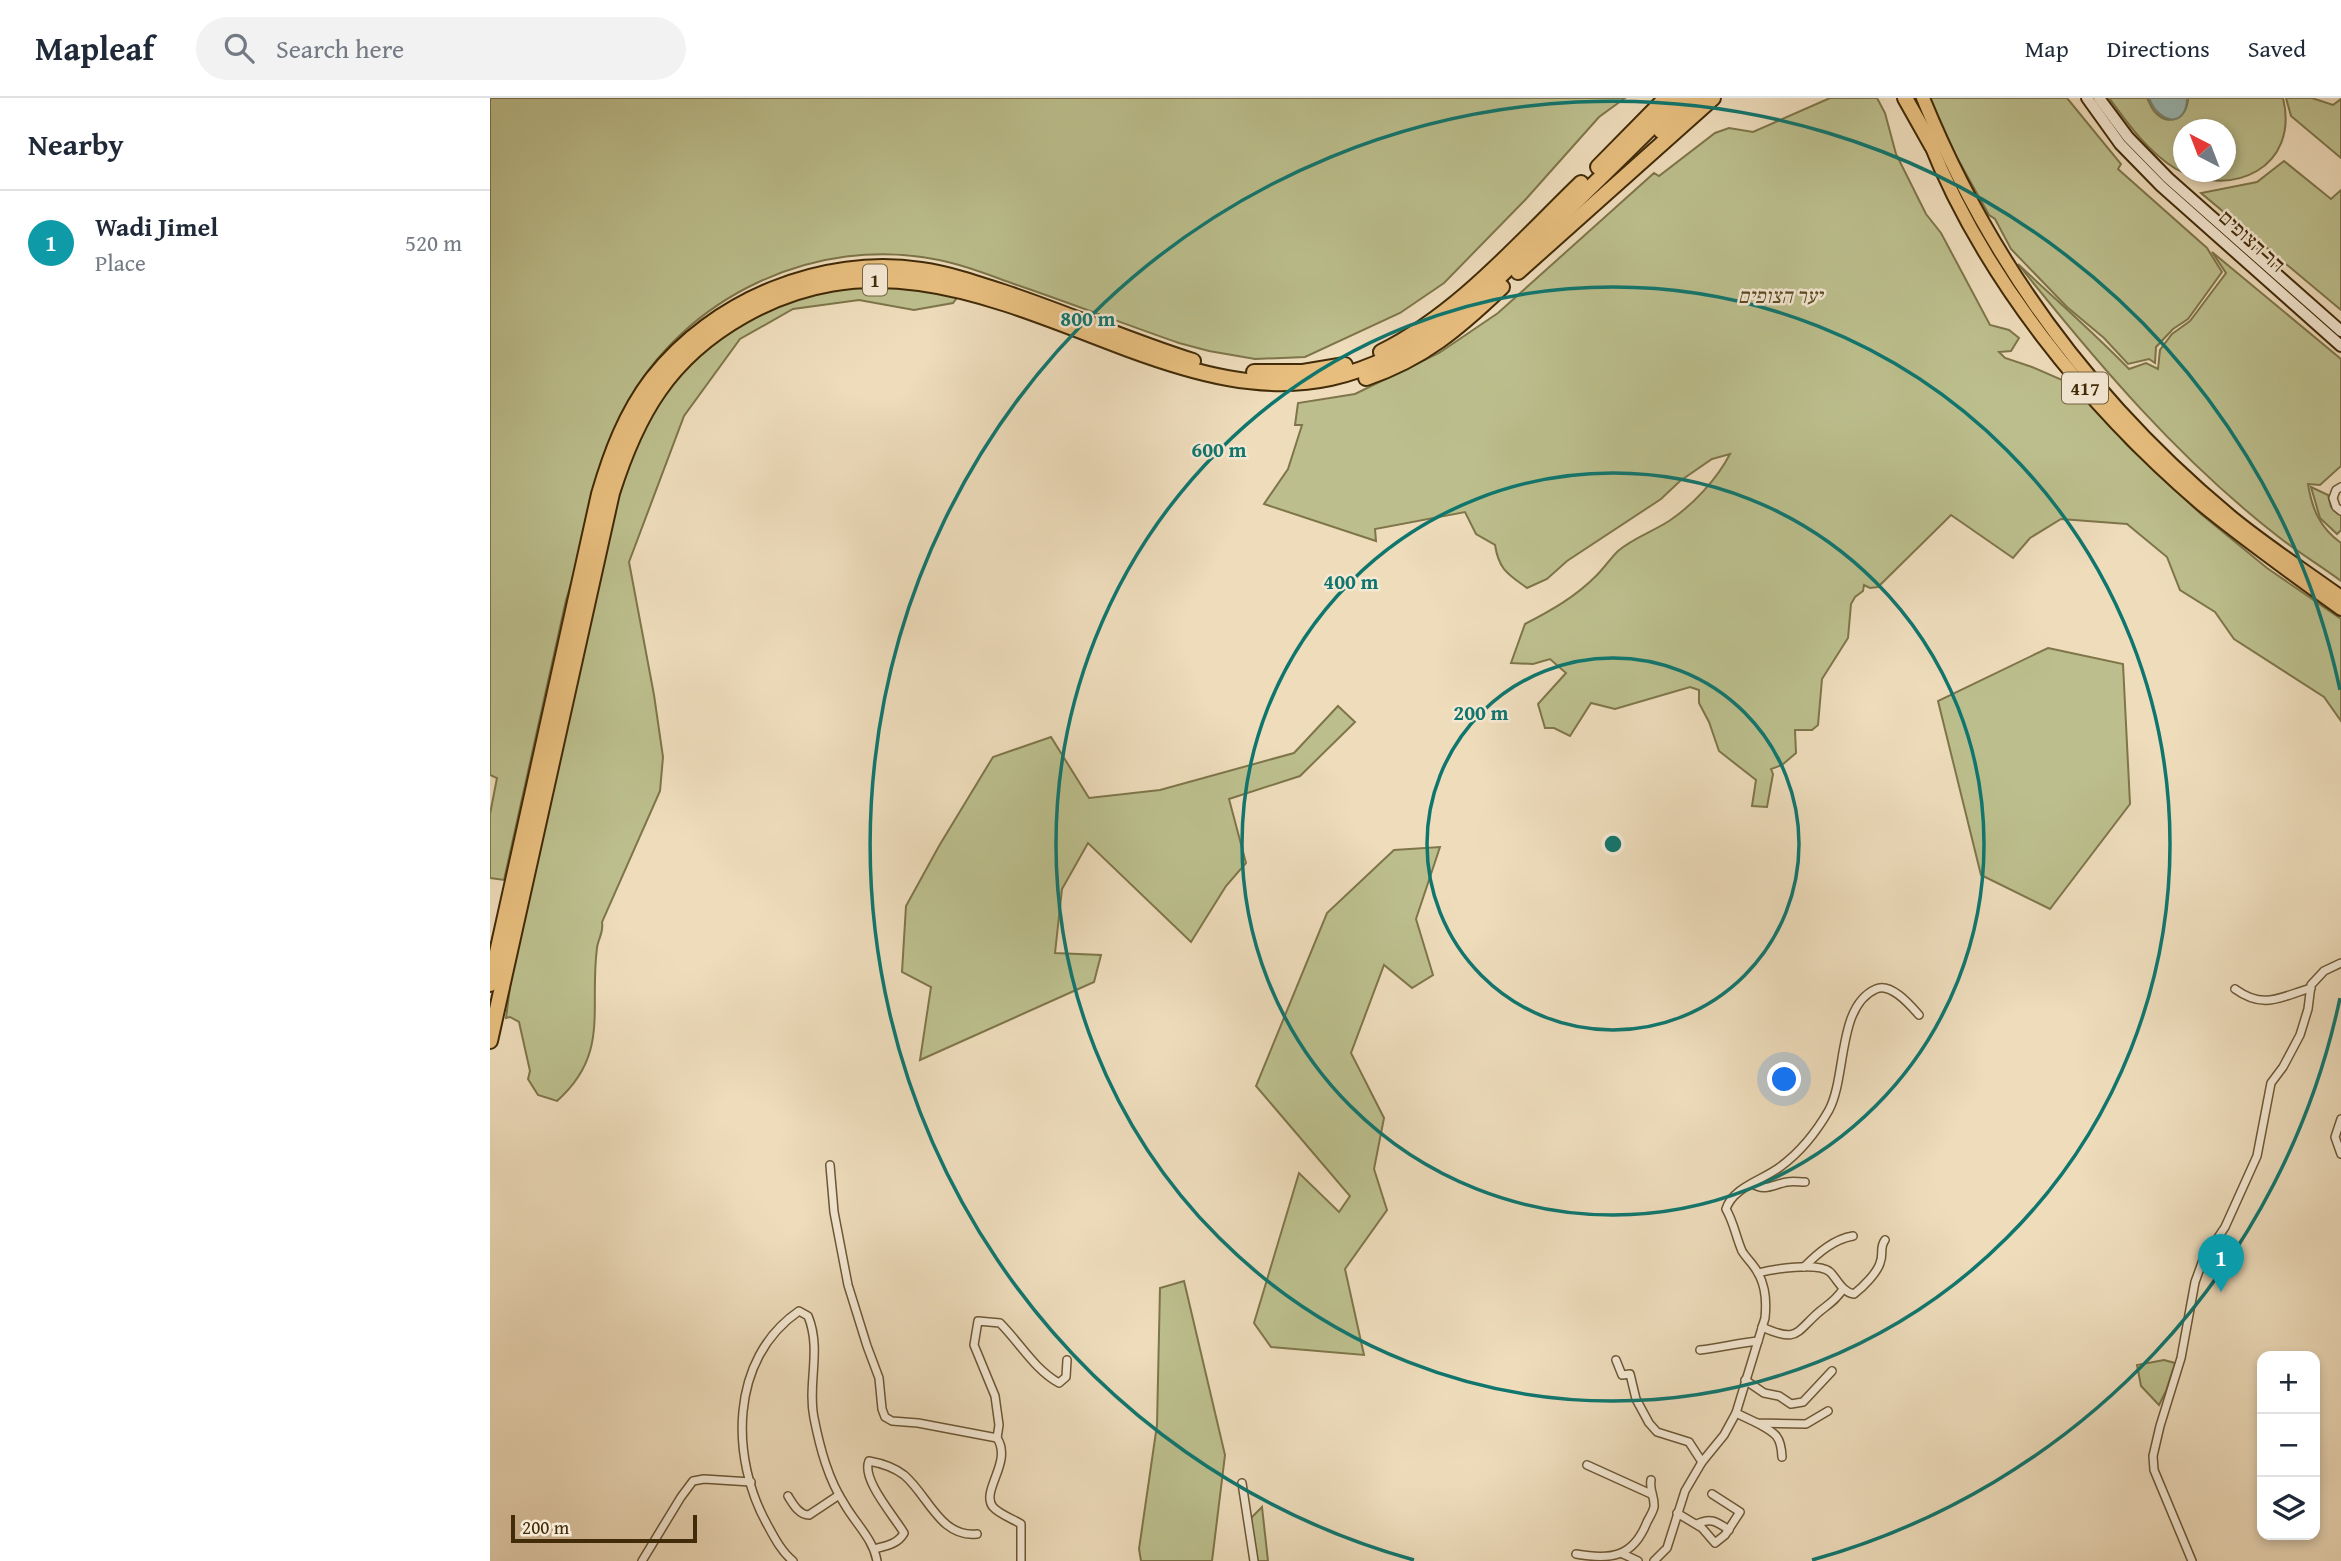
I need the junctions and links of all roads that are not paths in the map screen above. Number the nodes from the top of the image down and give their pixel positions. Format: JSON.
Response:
{"nodes":[{"id":1,"x":1666,"y":98,"type":"edge"},
{"id":2,"x":1681,"y":98,"type":"edge"},
{"id":3,"x":1695,"y":98,"type":"edge"},
{"id":4,"x":1713,"y":98,"type":"edge"},
{"id":5,"x":1905,"y":98,"type":"edge"},
{"id":6,"x":1913,"y":98,"type":"edge"},
{"id":7,"x":1923,"y":98,"type":"edge"},
{"id":8,"x":2087,"y":98,"type":"edge"},
{"id":9,"x":2099,"y":98,"type":"edge"},
{"id":10,"x":1932,"y":146,"type":"junction"},
{"id":11,"x":1518,"y":272,"type":"junction"},
{"id":12,"x":1036,"y":315,"type":"junction"},
{"id":13,"x":2341,"y":331,"type":"edge"},
{"id":14,"x":2341,"y":346,"type":"edge"},
{"id":15,"x":2341,"y":487,"type":"edge"},
{"id":16,"x":2341,"y":511,"type":"edge"},
{"id":17,"x":2341,"y":597,"type":"edge"},
{"id":18,"x":2341,"y":609,"type":"edge"},
{"id":19,"x":2341,"y":963,"type":"edge"},
{"id":20,"x":490,"y":984,"type":"edge"},
{"id":21,"x":2311,"y":988,"type":"junction"},
{"id":22,"x":2235,"y":989,"type":"dead end"},
{"id":23,"x":1919,"y":1016,"type":"dead end"},
{"id":24,"x":490,"y":1041,"type":"edge"},
{"id":25,"x":2341,"y":1119,"type":"edge"},
{"id":26,"x":2341,"y":1154,"type":"edge"},
{"id":27,"x":830,"y":1165,"type":"dead end"},
{"id":28,"x":1805,"y":1182,"type":"dead end"},
{"id":29,"x":1753,"y":1184,"type":"junction"},
{"id":30,"x":1853,"y":1236,"type":"dead end"},
{"id":31,"x":1885,"y":1241,"type":"dead end"},
{"id":32,"x":1804,"y":1268,"type":"junction"},
{"id":33,"x":1758,"y":1273,"type":"junction"},
{"id":34,"x":1843,"y":1289,"type":"junction"},
{"id":35,"x":1762,"y":1327,"type":"junction"},
{"id":36,"x":1758,"y":1341,"type":"junction"},
{"id":37,"x":1700,"y":1350,"type":"dead end"},
{"id":38,"x":1067,"y":1360,"type":"dead end"},
{"id":39,"x":1616,"y":1360,"type":"dead end"},
{"id":40,"x":1832,"y":1371,"type":"dead end"},
{"id":41,"x":1745,"y":1380,"type":"junction"},
{"id":42,"x":1828,"y":1411,"type":"dead end"},
{"id":43,"x":1736,"y":1413,"type":"junction"},
{"id":44,"x":1757,"y":1423,"type":"junction"},
{"id":45,"x":996,"y":1438,"type":"junction"},
{"id":46,"x":1782,"y":1457,"type":"dead end"},
{"id":47,"x":1702,"y":1462,"type":"junction"},
{"id":48,"x":1587,"y":1465,"type":"dead end"},
{"id":49,"x":1651,"y":1480,"type":"dead end"},
{"id":50,"x":751,"y":1482,"type":"junction"},
{"id":51,"x":1242,"y":1483,"type":"dead end"},
{"id":52,"x":1651,"y":1494,"type":"junction"},
{"id":53,"x":1712,"y":1494,"type":"dead end"},
{"id":54,"x":839,"y":1495,"type":"junction"},
{"id":55,"x":788,"y":1496,"type":"dead end"},
{"id":56,"x":1677,"y":1513,"type":"junction"},
{"id":57,"x":1698,"y":1524,"type":"junction"},
{"id":58,"x":1729,"y":1530,"type":"junction"},
{"id":59,"x":977,"y":1534,"type":"dead end"},
{"id":60,"x":874,"y":1549,"type":"junction"},
{"id":61,"x":1576,"y":1554,"type":"dead end"},
{"id":62,"x":1623,"y":1554,"type":"junction"},
{"id":63,"x":642,"y":1561,"type":"edge"},
{"id":64,"x":793,"y":1561,"type":"edge"},
{"id":65,"x":877,"y":1561,"type":"edge"},
{"id":66,"x":1021,"y":1561,"type":"edge"},
{"id":67,"x":1254,"y":1561,"type":"edge"},
{"id":68,"x":1638,"y":1561,"type":"edge"},
{"id":69,"x":1654,"y":1561,"type":"edge"},
{"id":70,"x":2192,"y":1561,"type":"edge"}],
"edges":[{"from":1,"to":20,"type":"highway","number":"1"},
{"from":2,"to":12,"type":"highway","number":"1"},
{"from":3,"to":11,"type":"highway"},
{"from":4,"to":11,"type":"highway"},
{"from":5,"to":10,"type":"highway"},
{"from":6,"to":10,"type":"main road","number":"417"},
{"from":7,"to":17,"type":"main road","number":"417"},
{"from":8,"to":14,"type":"main road","name":"הר הצופים"},
{"from":9,"to":13,"type":"main road","name":"הר הצופים"},
{"from":10,"to":18,"type":"main road","number":"417"},
{"from":11,"to":12,"type":"highway"},
{"from":12,"to":24,"type":"highway","number":"1"},
{"from":15,"to":16,"type":"street"},
{"from":19,"to":21,"type":"street"},
{"from":21,"to":22,"type":"street"},
{"from":21,"to":70,"type":"street"},
{"from":23,"to":29,"type":"street"},
{"from":25,"to":26,"type":"street"},
{"from":27,"to":45,"type":"street"},
{"from":28,"to":29,"type":"street"},
{"from":29,"to":33,"type":"street"},
{"from":30,"to":32,"type":"street"},
{"from":31,"to":34,"type":"street"},
{"from":32,"to":33,"type":"street"},
{"from":32,"to":34,"type":"street"},
{"from":33,"to":35,"type":"street"},
{"from":34,"to":35,"type":"street"},
{"from":35,"to":36,"type":"street"},
{"from":36,"to":37,"type":"street"},
{"from":36,"to":41,"type":"street"},
{"from":38,"to":45,"type":"street"},
{"from":39,"to":47,"type":"street"},
{"from":40,"to":41,"type":"street"},
{"from":41,"to":43,"type":"street"},
{"from":42,"to":44,"type":"street"},
{"from":43,"to":44,"type":"street"},
{"from":43,"to":47,"type":"street"},
{"from":44,"to":46,"type":"street"},
{"from":45,"to":66,"type":"street"},
{"from":47,"to":56,"type":"street"},
{"from":48,"to":52,"type":"street"},
{"from":49,"to":52,"type":"street"},
{"from":50,"to":54,"type":"street"},
{"from":50,"to":63,"type":"street"},
{"from":50,"to":64,"type":"street"},
{"from":51,"to":67,"type":"street"},
{"from":52,"to":62,"type":"street"},
{"from":53,"to":58,"type":"street"},
{"from":54,"to":55,"type":"street"},
{"from":54,"to":60,"type":"street"},
{"from":56,"to":57,"type":"street"},
{"from":56,"to":69,"type":"street"},
{"from":57,"to":58,"type":"street"},
{"from":57,"to":58,"type":"street"},
{"from":59,"to":60,"type":"street"},
{"from":60,"to":65,"type":"street"},
{"from":61,"to":62,"type":"street"},
{"from":62,"to":68,"type":"street"}]}
